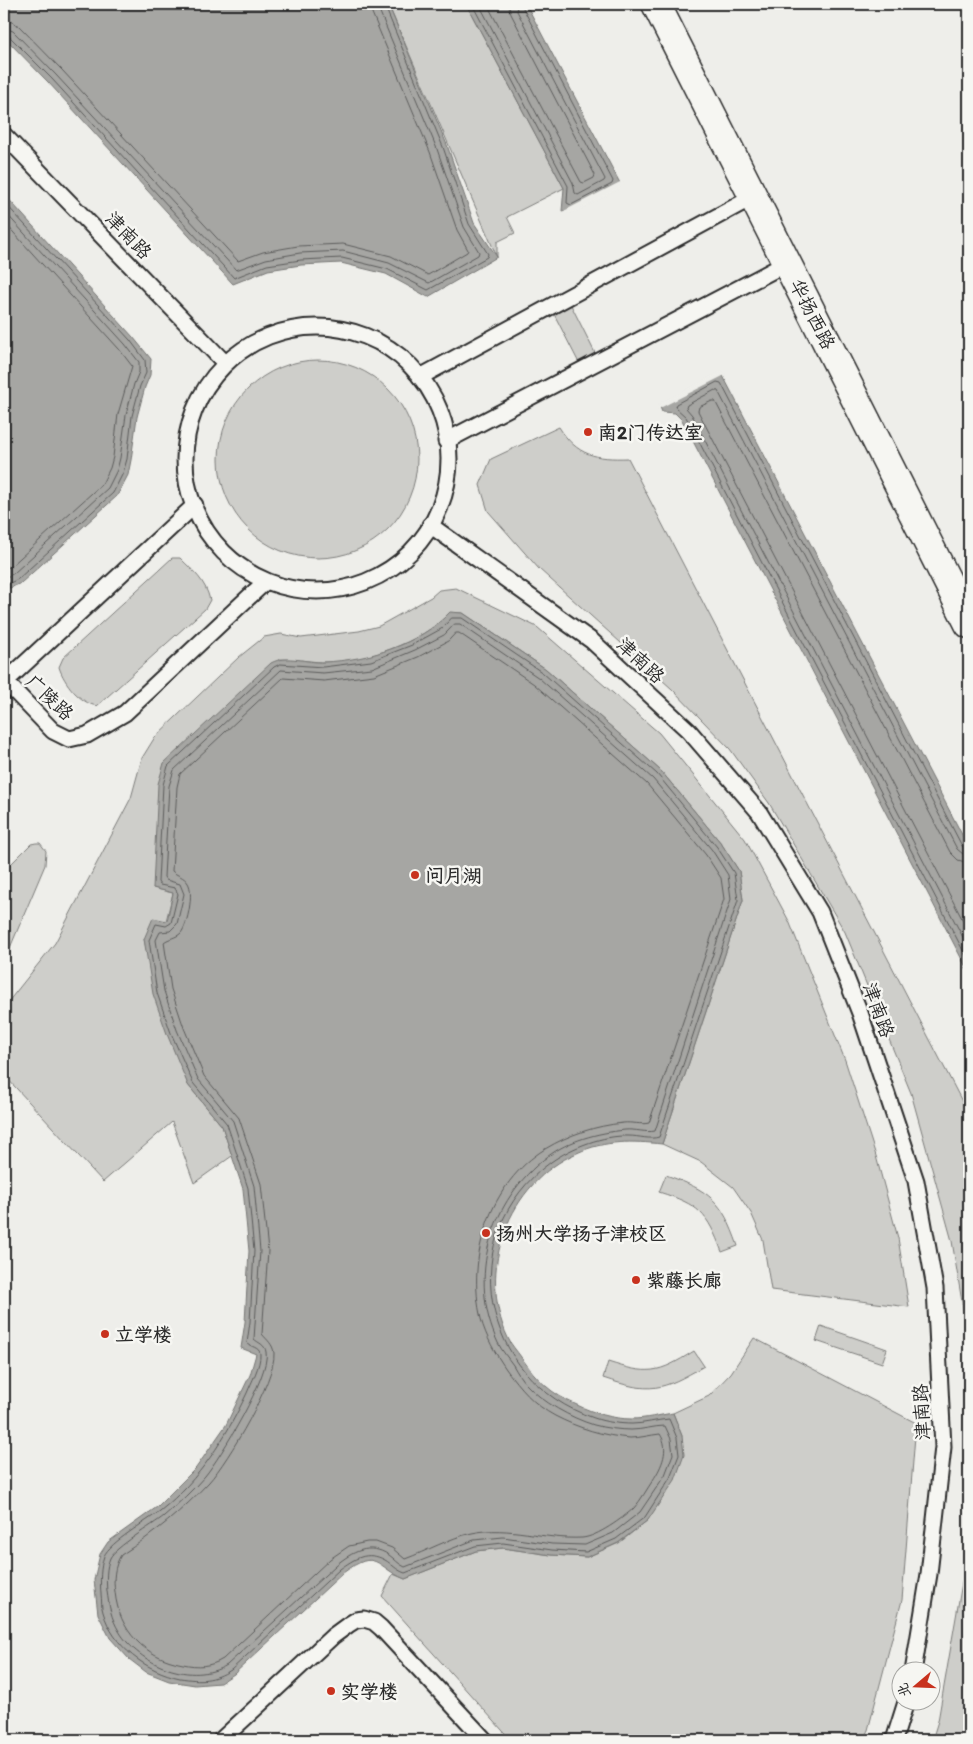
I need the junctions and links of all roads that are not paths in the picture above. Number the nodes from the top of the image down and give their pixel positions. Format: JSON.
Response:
{"nodes":[{"id":1,"x":656,"y":4,"type":"edge"},
{"id":2,"x":4,"y":136,"type":"edge"},
{"id":3,"x":754,"y":197,"type":"junction"},
{"id":4,"x":787,"y":263,"type":"junction"},
{"id":5,"x":225,"y":363,"type":"junction"},
{"id":6,"x":420,"y":377,"type":"junction"},
{"id":7,"x":446,"y":441,"type":"junction"},
{"id":8,"x":195,"y":505,"type":"junction"},
{"id":9,"x":430,"y":524,"type":"junction"},
{"id":10,"x":265,"y":582,"type":"junction"},
{"id":11,"x":969,"y":624,"type":"edge"},
{"id":12,"x":4,"y":681,"type":"edge"},
{"id":13,"x":915,"y":1662,"type":"edge"},
{"id":14,"x":903,"y":1712,"type":"edge"},
{"id":15,"x":221,"y":1740,"type":"edge"},
{"id":16,"x":485,"y":1740,"type":"edge"},
{"id":17,"x":894,"y":1740,"type":"edge"}],
"edges":[{"from":1,"to":3,"type":"main road","name":"华扬西路"},
{"from":2,"to":5,"type":"lane","name":"津南路"},
{"from":3,"to":4,"type":"main road","name":"华扬西路"},
{"from":3,"to":6,"type":"lane"},
{"from":4,"to":7,"type":"lane"},
{"from":4,"to":11,"type":"main road","name":"华扬西路"},
{"from":5,"to":6,"type":"lane"},
{"from":5,"to":8,"type":"lane"},
{"from":6,"to":7,"type":"lane"},
{"from":7,"to":9,"type":"lane"},
{"from":8,"to":10,"type":"lane"},
{"from":8,"to":12,"type":"lane"},
{"from":9,"to":10,"type":"lane"},
{"from":9,"to":13,"type":"lane","name":"津南路"},
{"from":10,"to":12,"type":"lane","name":"广陵路"},
{"from":14,"to":17,"type":"lane"},
{"from":15,"to":16,"type":"lane"}]}
